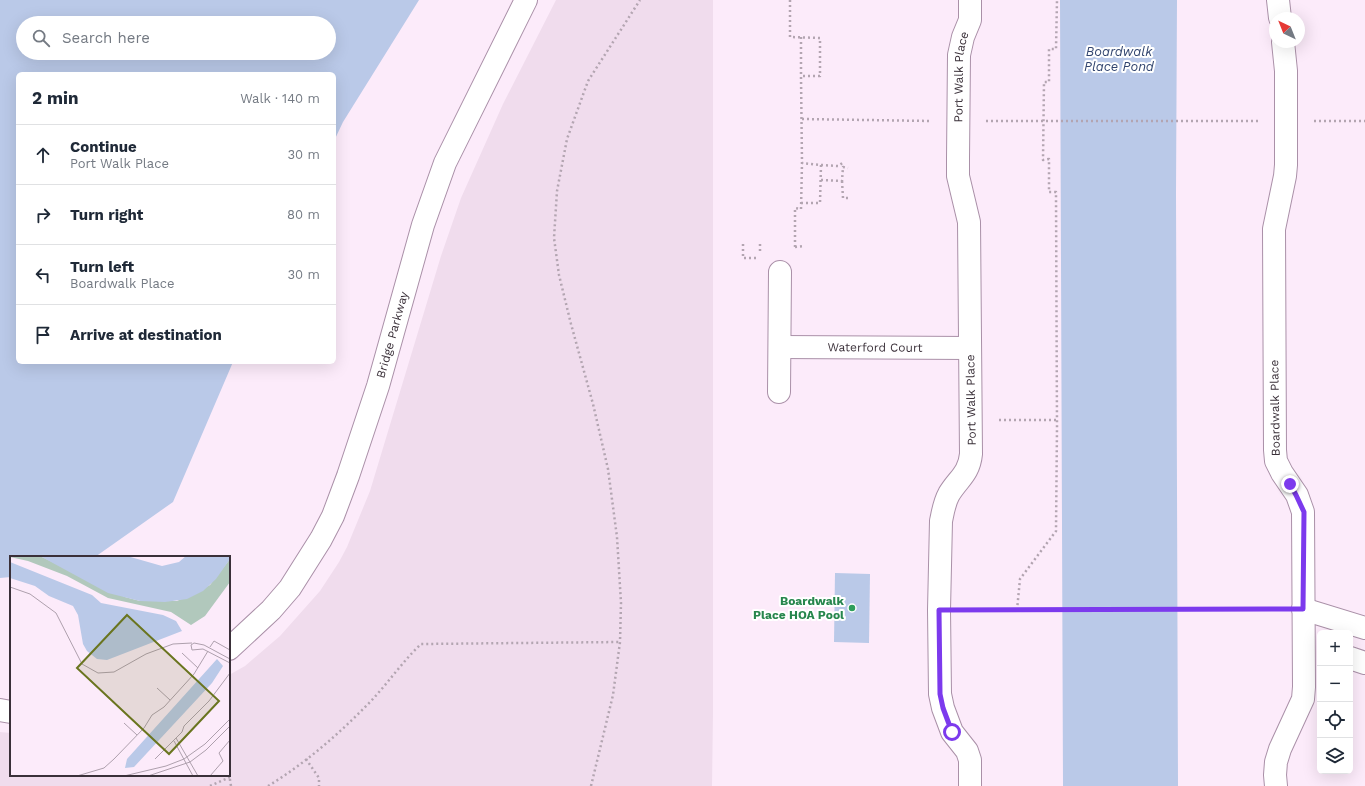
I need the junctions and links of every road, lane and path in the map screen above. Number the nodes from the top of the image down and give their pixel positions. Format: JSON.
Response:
{"nodes":[{"id":1,"x":526,"y":0,"type":"edge"},
{"id":2,"x":640,"y":0,"type":"edge"},
{"id":3,"x":790,"y":0,"type":"edge"},
{"id":4,"x":970,"y":0,"type":"edge"},
{"id":5,"x":1057,"y":0,"type":"edge"},
{"id":6,"x":1278,"y":0,"type":"edge"},
{"id":7,"x":1279,"y":12,"type":"edge"},
{"id":8,"x":801,"y":37,"type":"junction"},
{"id":9,"x":1283,"y":48,"type":"edge"},
{"id":10,"x":801,"y":76,"type":"junction"},
{"id":11,"x":802,"y":119,"type":"junction"},
{"id":12,"x":1043,"y":121,"type":"junction"},
{"id":13,"x":958,"y":122,"type":"junction"},
{"id":14,"x":1177,"y":122,"type":"dead end"},
{"id":15,"x":844,"y":162,"type":"dead end"},
{"id":16,"x":802,"y":163,"type":"junction"},
{"id":17,"x":821,"y":165,"type":"junction"},
{"id":18,"x":848,"y":168,"type":"dead end"},
{"id":19,"x":821,"y":180,"type":"junction"},
{"id":20,"x":842,"y":181,"type":"junction"},
{"id":21,"x":848,"y":198,"type":"dead end"},
{"id":22,"x":801,"y":203,"type":"junction"},
{"id":23,"x":804,"y":246,"type":"dead end"},
{"id":24,"x":796,"y":247,"type":"junction"},
{"id":25,"x":780,"y":272,"type":"joint"},
{"id":26,"x":780,"y":347,"type":"junction"},
{"id":27,"x":970,"y":348,"type":"junction"},
{"id":28,"x":779,"y":392,"type":"dead end"},
{"id":29,"x":970,"y":420,"type":"junction"},
{"id":30,"x":1056,"y":420,"type":"junction"},
{"id":31,"x":1303,"y":609,"type":"junction"},
{"id":32,"x":939,"y":610,"type":"junction"},
{"id":33,"x":1017,"y":610,"type":"junction"},
{"id":34,"x":1365,"y":628,"type":"edge"},
{"id":35,"x":620,"y":642,"type":"junction"},
{"id":36,"x":1312,"y":645,"type":"edge"},
{"id":37,"x":230,"y":648,"type":"edge"},
{"id":38,"x":1353,"y":659,"type":"edge"},
{"id":39,"x":1365,"y":663,"type":"edge"},
{"id":40,"x":0,"y":710,"type":"edge"},
{"id":41,"x":10,"y":712,"type":"edge"},
{"id":42,"x":306,"y":759,"type":"junction"},
{"id":43,"x":229,"y":776,"type":"edge"},
{"id":44,"x":210,"y":786,"type":"edge"},
{"id":45,"x":231,"y":786,"type":"edge"},
{"id":46,"x":268,"y":786,"type":"edge"},
{"id":47,"x":319,"y":786,"type":"edge"},
{"id":48,"x":591,"y":786,"type":"edge"},
{"id":49,"x":970,"y":786,"type":"edge"},
{"id":50,"x":1276,"y":786,"type":"edge"}],
"edges":[{"from":1,"to":37,"type":"street","name":"Bridge Parkway"},
{"from":2,"to":35,"type":"path"},
{"from":3,"to":8,"type":"path"},
{"from":4,"to":13,"type":"street","name":"Port Walk Place"},
{"from":5,"to":12,"type":"path"},
{"from":6,"to":7,"type":"street"},
{"from":8,"to":10,"type":"path"},
{"from":8,"to":10,"type":"path"},
{"from":9,"to":31,"type":"street","name":"Boardwalk Place"},
{"from":10,"to":11,"type":"path"},
{"from":11,"to":13,"type":"path"},
{"from":11,"to":16,"type":"path"},
{"from":12,"to":13,"type":"path"},
{"from":12,"to":14,"type":"path"},
{"from":12,"to":30,"type":"path"},
{"from":13,"to":27,"type":"street","name":"Port Walk Place"},
{"from":15,"to":17,"type":"path"},
{"from":16,"to":17,"type":"path"},
{"from":16,"to":22,"type":"path"},
{"from":17,"to":19,"type":"path"},
{"from":18,"to":20,"type":"path"},
{"from":19,"to":20,"type":"path"},
{"from":19,"to":22,"type":"path"},
{"from":20,"to":21,"type":"path"},
{"from":22,"to":24,"type":"path"},
{"from":23,"to":24,"type":"path"},
{"from":24,"to":25,"type":"path"},
{"from":25,"to":26,"type":"street"},
{"from":26,"to":27,"type":"street","name":"Waterford Court"},
{"from":26,"to":28,"type":"street"},
{"from":27,"to":29,"type":"street","name":"Port Walk Place"},
{"from":29,"to":30,"type":"path"},
{"from":29,"to":32,"type":"street","name":"Port Walk Place"},
{"from":30,"to":33,"type":"path"},
{"from":31,"to":33,"type":"path"},
{"from":31,"to":34,"type":"street"},
{"from":31,"to":36,"type":"street","name":"Boardwalk Place"},
{"from":32,"to":33,"type":"path"},
{"from":32,"to":49,"type":"street","name":"Port Walk Place"},
{"from":35,"to":42,"type":"path"},
{"from":35,"to":48,"type":"path"},
{"from":36,"to":50,"type":"street","name":"Boardwalk Place"},
{"from":38,"to":39,"type":"street"},
{"from":40,"to":41,"type":"street"},
{"from":42,"to":46,"type":"path"},
{"from":42,"to":47,"type":"path"},
{"from":43,"to":44,"type":"path"},
{"from":43,"to":45,"type":"path"}]}
